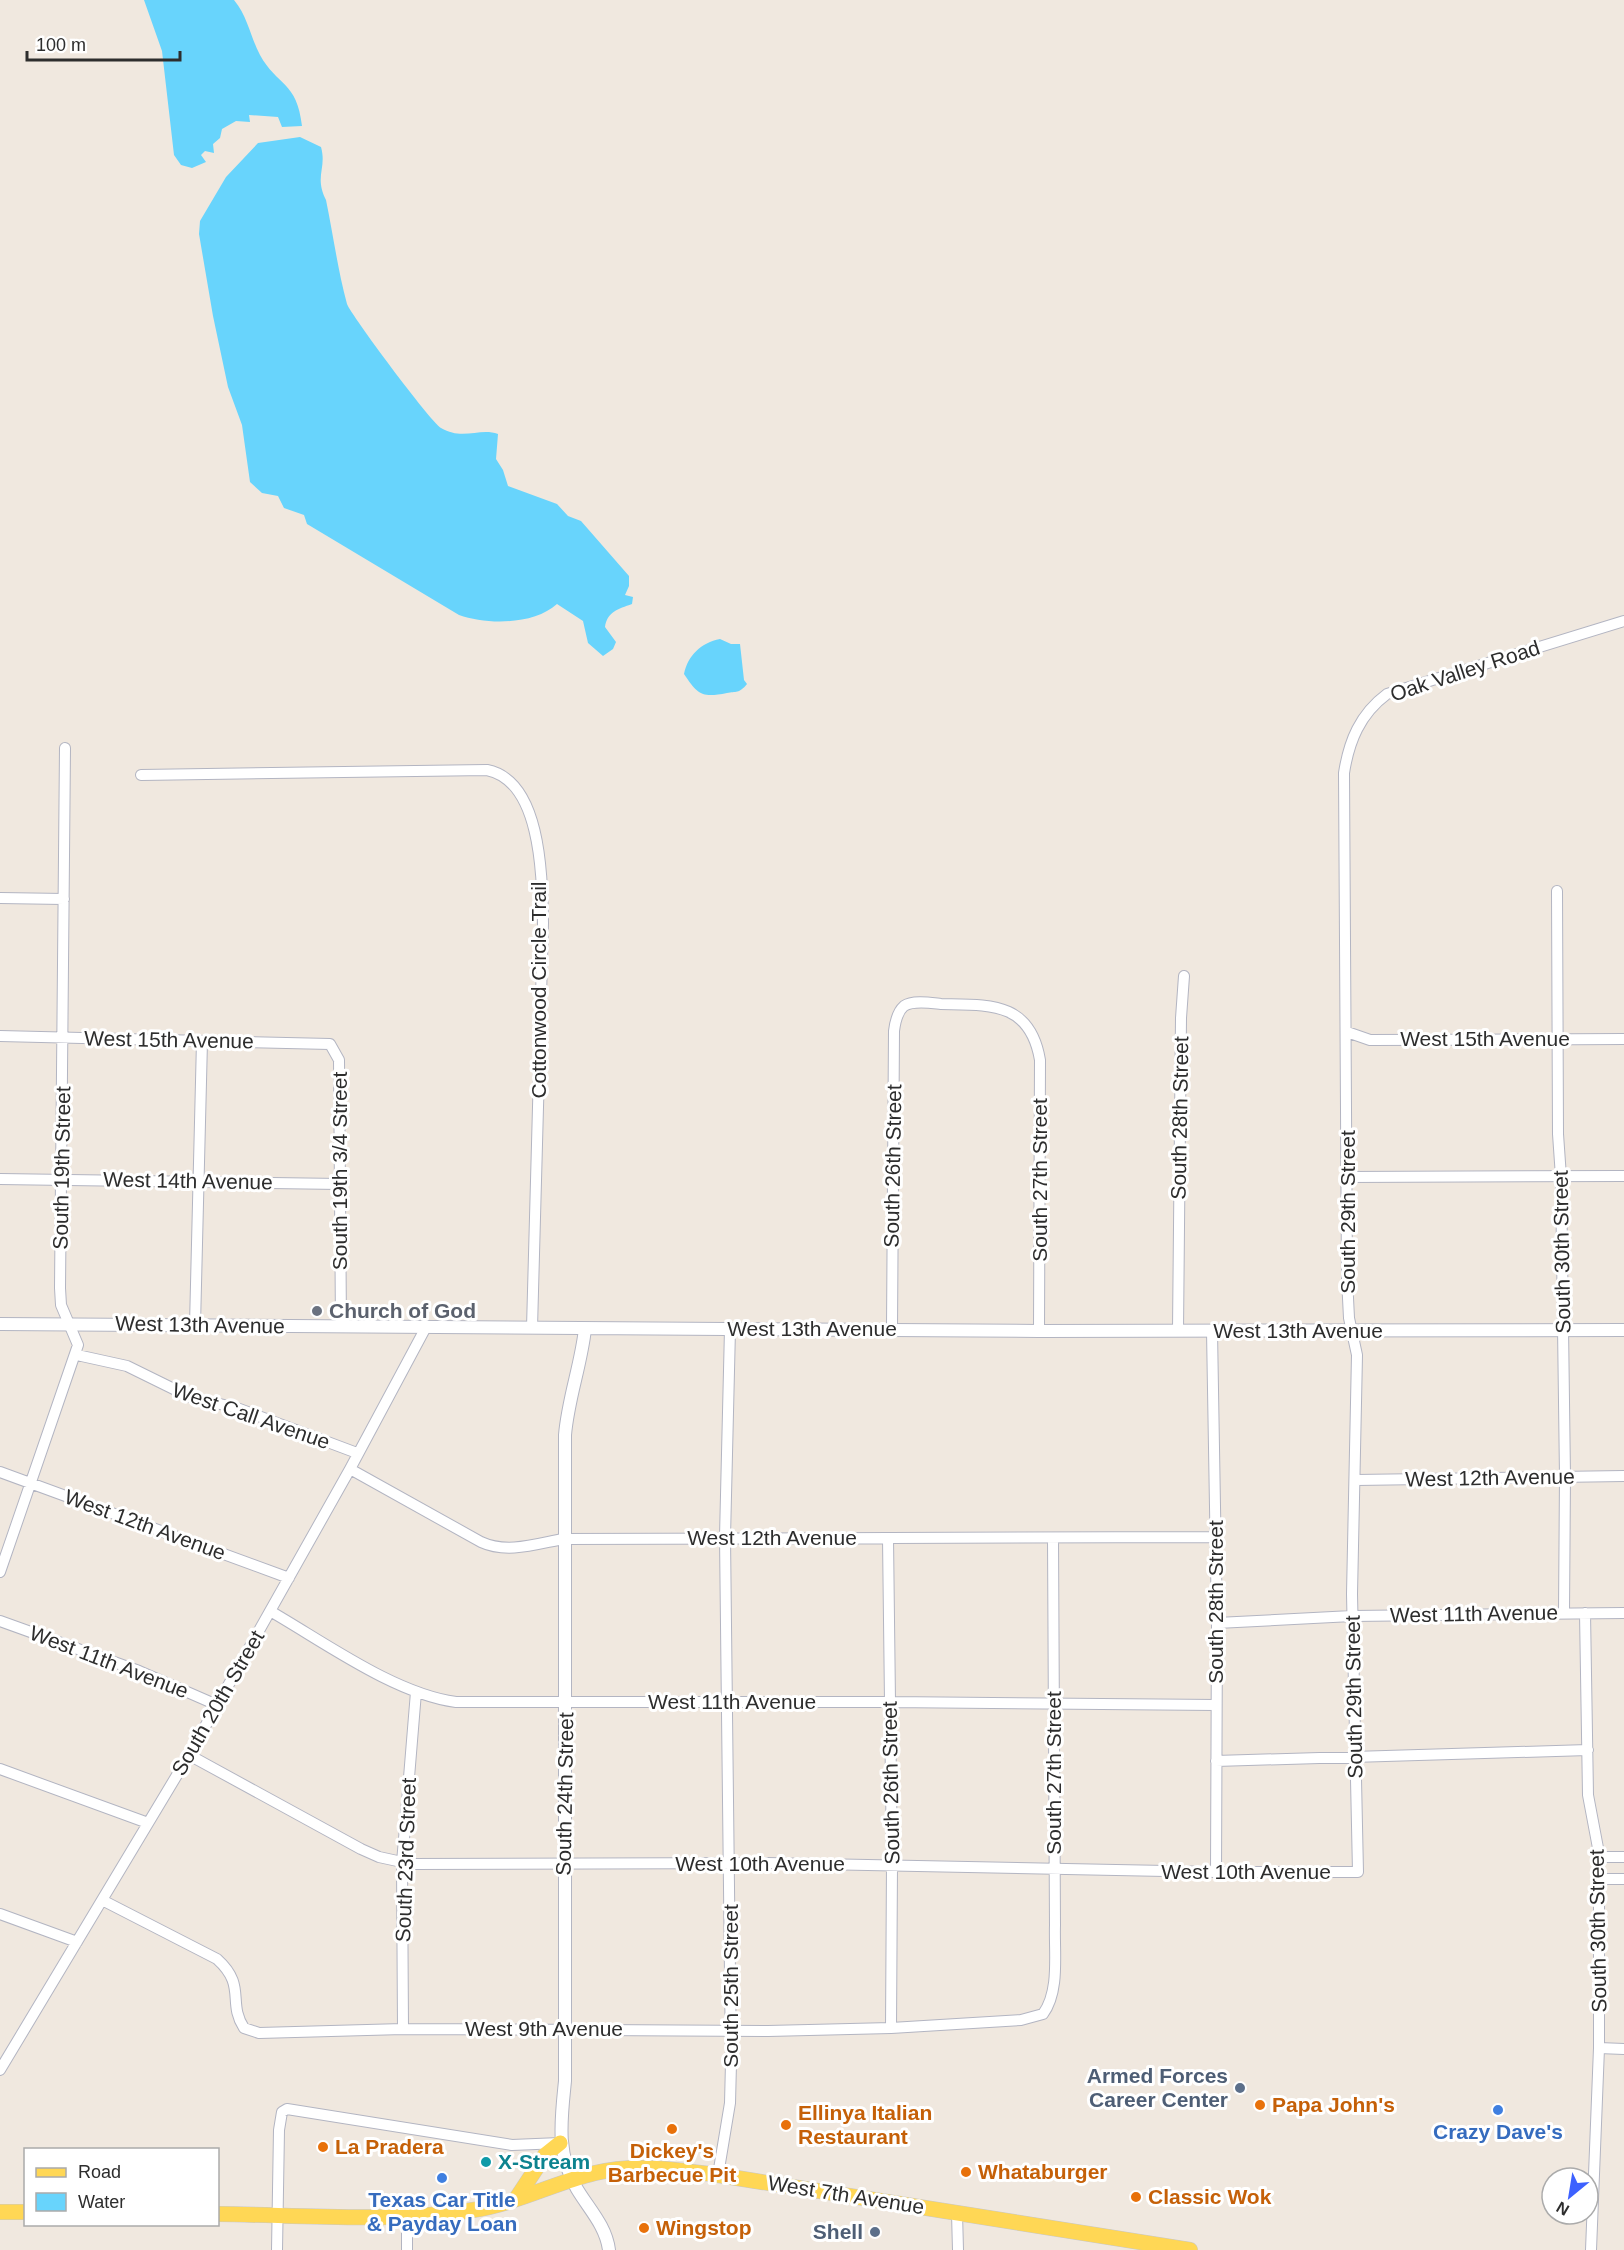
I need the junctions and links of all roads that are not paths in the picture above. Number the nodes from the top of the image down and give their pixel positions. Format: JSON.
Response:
{"nodes":[{"id":1,"x":1624,"y":621,"type":"edge"},
{"id":2,"x":66,"y":748,"type":"dead end"},
{"id":3,"x":1345,"y":766,"type":"joint"},
{"id":4,"x":141,"y":775,"type":"dead end"},
{"id":5,"x":1557,"y":891,"type":"dead end"},
{"id":6,"x":0,"y":898,"type":"edge"},
{"id":7,"x":64,"y":899,"type":"junction"},
{"id":8,"x":1184,"y":976,"type":"dead end"},
{"id":9,"x":905,"y":1005,"type":"joint"},
{"id":10,"x":1347,"y":1032,"type":"junction"},
{"id":11,"x":0,"y":1036,"type":"edge"},
{"id":12,"x":63,"y":1038,"type":"junction"},
{"id":13,"x":1557,"y":1039,"type":"junction"},
{"id":14,"x":1624,"y":1039,"type":"edge"},
{"id":15,"x":202,"y":1041,"type":"junction"},
{"id":16,"x":335,"y":1050,"type":"joint"},
{"id":17,"x":1624,"y":1176,"type":"edge"},
{"id":18,"x":1347,"y":1177,"type":"junction"},
{"id":19,"x":1561,"y":1177,"type":"junction"},
{"id":20,"x":0,"y":1179,"type":"edge"},
{"id":21,"x":62,"y":1179,"type":"junction"},
{"id":22,"x":200,"y":1182,"type":"junction"},
{"id":23,"x":340,"y":1184,"type":"junction"},
{"id":24,"x":0,"y":1324,"type":"edge"},
{"id":25,"x":71,"y":1324,"type":"junction"},
{"id":26,"x":195,"y":1325,"type":"junction"},
{"id":27,"x":341,"y":1327,"type":"junction"},
{"id":28,"x":532,"y":1328,"type":"junction"},
{"id":29,"x":425,"y":1329,"type":"junction"},
{"id":30,"x":585,"y":1329,"type":"junction"},
{"id":31,"x":730,"y":1329,"type":"junction"},
{"id":32,"x":892,"y":1329,"type":"junction"},
{"id":33,"x":1564,"y":1329,"type":"junction"},
{"id":34,"x":1624,"y":1330,"type":"edge"},
{"id":35,"x":1039,"y":1331,"type":"junction"},
{"id":36,"x":1178,"y":1331,"type":"junction"},
{"id":37,"x":1212,"y":1331,"type":"junction"},
{"id":38,"x":1352,"y":1331,"type":"junction"},
{"id":39,"x":77,"y":1354,"type":"junction"},
{"id":40,"x":357,"y":1453,"type":"junction"},
{"id":41,"x":350,"y":1469,"type":"junction"},
{"id":42,"x":0,"y":1472,"type":"edge"},
{"id":43,"x":1565,"y":1476,"type":"junction"},
{"id":44,"x":1624,"y":1476,"type":"edge"},
{"id":45,"x":1356,"y":1480,"type":"junction"},
{"id":46,"x":31,"y":1483,"type":"junction"},
{"id":47,"x":725,"y":1537,"type":"junction"},
{"id":48,"x":1216,"y":1537,"type":"junction"},
{"id":49,"x":888,"y":1538,"type":"junction"},
{"id":50,"x":1053,"y":1538,"type":"junction"},
{"id":51,"x":563,"y":1539,"type":"junction"},
{"id":52,"x":0,"y":1572,"type":"edge"},
{"id":53,"x":289,"y":1578,"type":"junction"},
{"id":54,"x":270,"y":1611,"type":"junction"},
{"id":55,"x":1564,"y":1613,"type":"junction"},
{"id":56,"x":1585,"y":1613,"type":"junction"},
{"id":57,"x":1624,"y":1613,"type":"edge"},
{"id":58,"x":1352,"y":1616,"type":"junction"},
{"id":59,"x":0,"y":1621,"type":"edge"},
{"id":60,"x":1216,"y":1623,"type":"junction"},
{"id":61,"x":416,"y":1692,"type":"junction"},
{"id":62,"x":728,"y":1701,"type":"junction"},
{"id":63,"x":566,"y":1702,"type":"junction"},
{"id":64,"x":890,"y":1702,"type":"junction"},
{"id":65,"x":1054,"y":1703,"type":"junction"},
{"id":66,"x":218,"y":1705,"type":"junction"},
{"id":67,"x":1216,"y":1705,"type":"junction"},
{"id":68,"x":1588,"y":1750,"type":"junction"},
{"id":69,"x":189,"y":1755,"type":"junction"},
{"id":70,"x":1356,"y":1755,"type":"junction"},
{"id":71,"x":1216,"y":1761,"type":"junction"},
{"id":72,"x":0,"y":1769,"type":"edge"},
{"id":73,"x":148,"y":1823,"type":"junction"},
{"id":74,"x":1598,"y":1857,"type":"junction"},
{"id":75,"x":1624,"y":1857,"type":"edge"},
{"id":76,"x":402,"y":1863,"type":"junction"},
{"id":77,"x":731,"y":1863,"type":"junction"},
{"id":78,"x":564,"y":1864,"type":"junction"},
{"id":79,"x":892,"y":1865,"type":"junction"},
{"id":80,"x":1055,"y":1869,"type":"junction"},
{"id":81,"x":1216,"y":1872,"type":"junction"},
{"id":82,"x":1358,"y":1872,"type":"joint"},
{"id":83,"x":1599,"y":1879,"type":"junction"},
{"id":84,"x":1624,"y":1879,"type":"edge"},
{"id":85,"x":102,"y":1900,"type":"junction"},
{"id":86,"x":0,"y":1914,"type":"edge"},
{"id":87,"x":77,"y":1942,"type":"junction"},
{"id":88,"x":1047,"y":2008,"type":"joint"},
{"id":89,"x":891,"y":2028,"type":"junction"},
{"id":90,"x":403,"y":2029,"type":"junction"},
{"id":91,"x":565,"y":2029,"type":"junction"},
{"id":92,"x":732,"y":2030,"type":"junction"},
{"id":93,"x":1599,"y":2048,"type":"junction"},
{"id":94,"x":1624,"y":2049,"type":"edge"},
{"id":95,"x":4,"y":2056,"type":"edge"},
{"id":96,"x":0,"y":2070,"type":"edge"},
{"id":97,"x":560,"y":2143,"type":"junction"},
{"id":98,"x":718,"y":2175,"type":"junction"},
{"id":99,"x":573,"y":2180,"type":"junction"},
{"id":100,"x":516,"y":2199,"type":"junction"},
{"id":101,"x":0,"y":2212,"type":"edge"},
{"id":102,"x":24,"y":2212,"type":"edge"},
{"id":103,"x":957,"y":2213,"type":"junction"},
{"id":104,"x":219,"y":2214,"type":"edge"},
{"id":105,"x":278,"y":2215,"type":"junction"},
{"id":106,"x":408,"y":2215,"type":"junction"},
{"id":107,"x":277,"y":2250,"type":"edge"},
{"id":108,"x":407,"y":2250,"type":"edge"},
{"id":109,"x":609,"y":2250,"type":"edge"},
{"id":110,"x":958,"y":2250,"type":"edge"},
{"id":111,"x":1190,"y":2250,"type":"edge"},
{"id":112,"x":1591,"y":2250,"type":"edge"}],
"edges":[{"from":1,"to":3,"type":"street","name":"Oak Valley Road"},
{"from":2,"to":7,"type":"street","name":"South 19th Street"},
{"from":3,"to":10,"type":"street","name":"South 29th Street"},
{"from":4,"to":28,"type":"street","name":"Cottonwood Circle Trail"},
{"from":5,"to":13,"type":"street","name":"South 30th Street"},
{"from":6,"to":7,"type":"street"},
{"from":7,"to":12,"type":"street","name":"South 19th Street"},
{"from":8,"to":36,"type":"street","name":"South 28th Street"},
{"from":9,"to":32,"type":"street","name":"South 26th Street"},
{"from":9,"to":35,"type":"street","name":"South 27th Street"},
{"from":10,"to":13,"type":"street","name":"West 15th Avenue"},
{"from":10,"to":18,"type":"street","name":"South 29th Street"},
{"from":11,"to":12,"type":"street","name":"West 15th Avenue"},
{"from":12,"to":15,"type":"street","name":"West 15th Avenue"},
{"from":12,"to":21,"type":"street","name":"South 19th Street"},
{"from":13,"to":14,"type":"street","name":"West 15th Avenue"},
{"from":13,"to":19,"type":"street","name":"South 30th Street"},
{"from":15,"to":16,"type":"street","name":"West 15th Avenue"},
{"from":15,"to":22,"type":"street"},
{"from":16,"to":23,"type":"street","name":"South 19th 3/4 Street"},
{"from":17,"to":19,"type":"street"},
{"from":18,"to":19,"type":"street"},
{"from":18,"to":38,"type":"street","name":"South 29th Street"},
{"from":19,"to":33,"type":"street","name":"South 30th Street"},
{"from":20,"to":21,"type":"street","name":"West 14th Avenue"},
{"from":21,"to":22,"type":"street","name":"West 14th Avenue"},
{"from":21,"to":25,"type":"street","name":"South 19th Street"},
{"from":22,"to":23,"type":"street","name":"West 14th Avenue"},
{"from":22,"to":26,"type":"street"},
{"from":23,"to":27,"type":"street","name":"South 19th 3/4 Street"},
{"from":24,"to":25,"type":"street","name":"West 13th Avenue"},
{"from":25,"to":26,"type":"street","name":"West 13th Avenue"},
{"from":25,"to":39,"type":"street","name":"South 19th Street"},
{"from":26,"to":27,"type":"street","name":"West 13th Avenue"},
{"from":27,"to":29,"type":"street","name":"West 13th Avenue"},
{"from":28,"to":29,"type":"street","name":"West 13th Avenue"},
{"from":28,"to":30,"type":"street","name":"West 13th Avenue"},
{"from":29,"to":40,"type":"street","name":"South 20th Street"},
{"from":30,"to":31,"type":"street","name":"West 13th Avenue"},
{"from":30,"to":51,"type":"street","name":"South 24th Street"},
{"from":31,"to":32,"type":"street","name":"West 13th Avenue"},
{"from":31,"to":47,"type":"street","name":"South 25th Street"},
{"from":32,"to":35,"type":"street","name":"West 13th Avenue"},
{"from":33,"to":34,"type":"street","name":"West 13th Avenue"},
{"from":33,"to":38,"type":"street","name":"West 13th Avenue"},
{"from":33,"to":43,"type":"street","name":"South 30th Street"},
{"from":35,"to":36,"type":"street","name":"West 13th Avenue"},
{"from":36,"to":37,"type":"street","name":"West 13th Avenue"},
{"from":37,"to":38,"type":"street","name":"West 13th Avenue"},
{"from":37,"to":48,"type":"street","name":"South 28th Street"},
{"from":38,"to":45,"type":"street","name":"South 29th Street"},
{"from":39,"to":40,"type":"street","name":"West Call Avenue"},
{"from":39,"to":46,"type":"street"},
{"from":40,"to":41,"type":"street","name":"South 20th Street"},
{"from":41,"to":51,"type":"street","name":"West 12th Avenue"},
{"from":41,"to":53,"type":"street","name":"South 20th Street"},
{"from":42,"to":46,"type":"street","name":"West 12th Avenue"},
{"from":43,"to":44,"type":"street","name":"West 12th Avenue"},
{"from":43,"to":45,"type":"street","name":"West 12th Avenue"},
{"from":43,"to":55,"type":"street","name":"South 30th Street"},
{"from":45,"to":58,"type":"street","name":"South 29th Street"},
{"from":46,"to":52,"type":"street"},
{"from":46,"to":53,"type":"street","name":"West 12th Avenue"},
{"from":47,"to":49,"type":"street","name":"West 12th Avenue"},
{"from":47,"to":51,"type":"street","name":"West 12th Avenue"},
{"from":47,"to":62,"type":"street","name":"South 25th Street"},
{"from":48,"to":50,"type":"street","name":"West 12th Avenue"},
{"from":48,"to":60,"type":"street","name":"South 28th Street"},
{"from":49,"to":50,"type":"street","name":"West 12th Avenue"},
{"from":49,"to":64,"type":"street","name":"South 26th Street"},
{"from":50,"to":65,"type":"street","name":"South 27th Street"},
{"from":51,"to":63,"type":"street","name":"South 24th Street"},
{"from":53,"to":54,"type":"street","name":"South 20th Street"},
{"from":54,"to":61,"type":"street","name":"West 11th Avenue"},
{"from":54,"to":66,"type":"street","name":"South 20th Street"},
{"from":55,"to":56,"type":"street","name":"West 11th Avenue"},
{"from":55,"to":58,"type":"street","name":"West 11th Avenue"},
{"from":56,"to":57,"type":"street","name":"West 11th Avenue"},
{"from":56,"to":68,"type":"street","name":"South 30th Street"},
{"from":58,"to":60,"type":"street","name":"West 11th Avenue"},
{"from":58,"to":70,"type":"street","name":"South 29th Street"},
{"from":59,"to":66,"type":"street","name":"West 11th Avenue"},
{"from":60,"to":67,"type":"street","name":"South 28th Street"},
{"from":61,"to":63,"type":"street","name":"West 11th Avenue"},
{"from":61,"to":76,"type":"street","name":"South 23rd Street"},
{"from":62,"to":63,"type":"street","name":"West 11th Avenue"},
{"from":62,"to":64,"type":"street","name":"West 11th Avenue"},
{"from":62,"to":77,"type":"street","name":"South 25th Street"},
{"from":63,"to":78,"type":"street","name":"South 24th Street"},
{"from":64,"to":65,"type":"street","name":"West 11th Avenue"},
{"from":64,"to":79,"type":"street","name":"South 26th Street"},
{"from":65,"to":67,"type":"street","name":"West 11th Avenue"},
{"from":65,"to":80,"type":"street","name":"South 27th Street"},
{"from":66,"to":69,"type":"street","name":"South 20th Street"},
{"from":67,"to":71,"type":"street","name":"South 28th Street"},
{"from":68,"to":70,"type":"street"},
{"from":68,"to":74,"type":"street","name":"South 30th Street"},
{"from":69,"to":73,"type":"street","name":"South 20th Street"},
{"from":69,"to":76,"type":"street","name":"West 10th Avenue"},
{"from":70,"to":71,"type":"street"},
{"from":70,"to":82,"type":"street","name":"South 29th Street"},
{"from":71,"to":81,"type":"street","name":"South 28th Street"},
{"from":72,"to":73,"type":"street"},
{"from":73,"to":85,"type":"street","name":"South 20th Street"},
{"from":74,"to":75,"type":"street"},
{"from":74,"to":83,"type":"street","name":"South 30th Street"},
{"from":76,"to":78,"type":"street","name":"West 10th Avenue"},
{"from":76,"to":90,"type":"street","name":"South 23rd Street"},
{"from":77,"to":78,"type":"street","name":"West 10th Avenue"},
{"from":77,"to":79,"type":"street","name":"West 10th Avenue"},
{"from":77,"to":92,"type":"street","name":"South 25th Street"},
{"from":78,"to":91,"type":"street","name":"South 24th Street"},
{"from":79,"to":80,"type":"street","name":"West 10th Avenue"},
{"from":79,"to":89,"type":"street","name":"South 26th Street"},
{"from":80,"to":81,"type":"street","name":"West 10th Avenue"},
{"from":80,"to":88,"type":"street","name":"South 27th Street"},
{"from":81,"to":82,"type":"street","name":"West 10th Avenue"},
{"from":83,"to":84,"type":"street"},
{"from":83,"to":93,"type":"street","name":"South 30th Street"},
{"from":85,"to":87,"type":"street","name":"South 20th Street"},
{"from":85,"to":90,"type":"street","name":"West 9th Avenue"},
{"from":86,"to":87,"type":"street"},
{"from":87,"to":95,"type":"street","name":"South 20th Street"},
{"from":88,"to":89,"type":"street","name":"West 9th Avenue"},
{"from":89,"to":92,"type":"street","name":"West 9th Avenue"},
{"from":90,"to":91,"type":"street","name":"West 9th Avenue"},
{"from":91,"to":92,"type":"street","name":"West 9th Avenue"},
{"from":91,"to":97,"type":"street","name":"South 24th Street"},
{"from":92,"to":98,"type":"street","name":"South 25th Street"},
{"from":93,"to":94,"type":"street"},
{"from":93,"to":112,"type":"street","name":"South 30th Street"},
{"from":95,"to":96,"type":"street","name":"South 20th Street"},
{"from":97,"to":99,"type":"street","name":"South 24th Street"},
{"from":97,"to":100,"type":"main road"},
{"from":97,"to":105,"type":"street"},
{"from":98,"to":99,"type":"main road","name":"West 7th Avenue"},
{"from":98,"to":103,"type":"main road","name":"West 7th Avenue"},
{"from":99,"to":100,"type":"main road","name":"West 7th Avenue"},
{"from":99,"to":109,"type":"street","name":"South 24th Street"},
{"from":100,"to":106,"type":"main road","name":"West 7th Avenue"},
{"from":101,"to":102,"type":"main road"},
{"from":103,"to":110,"type":"street"},
{"from":103,"to":111,"type":"main road","name":"West 7th Avenue"},
{"from":104,"to":105,"type":"main road","name":"West 7th Avenue"},
{"from":105,"to":106,"type":"main road","name":"West 7th Avenue"},
{"from":105,"to":107,"type":"street"},
{"from":106,"to":108,"type":"street"}]}
